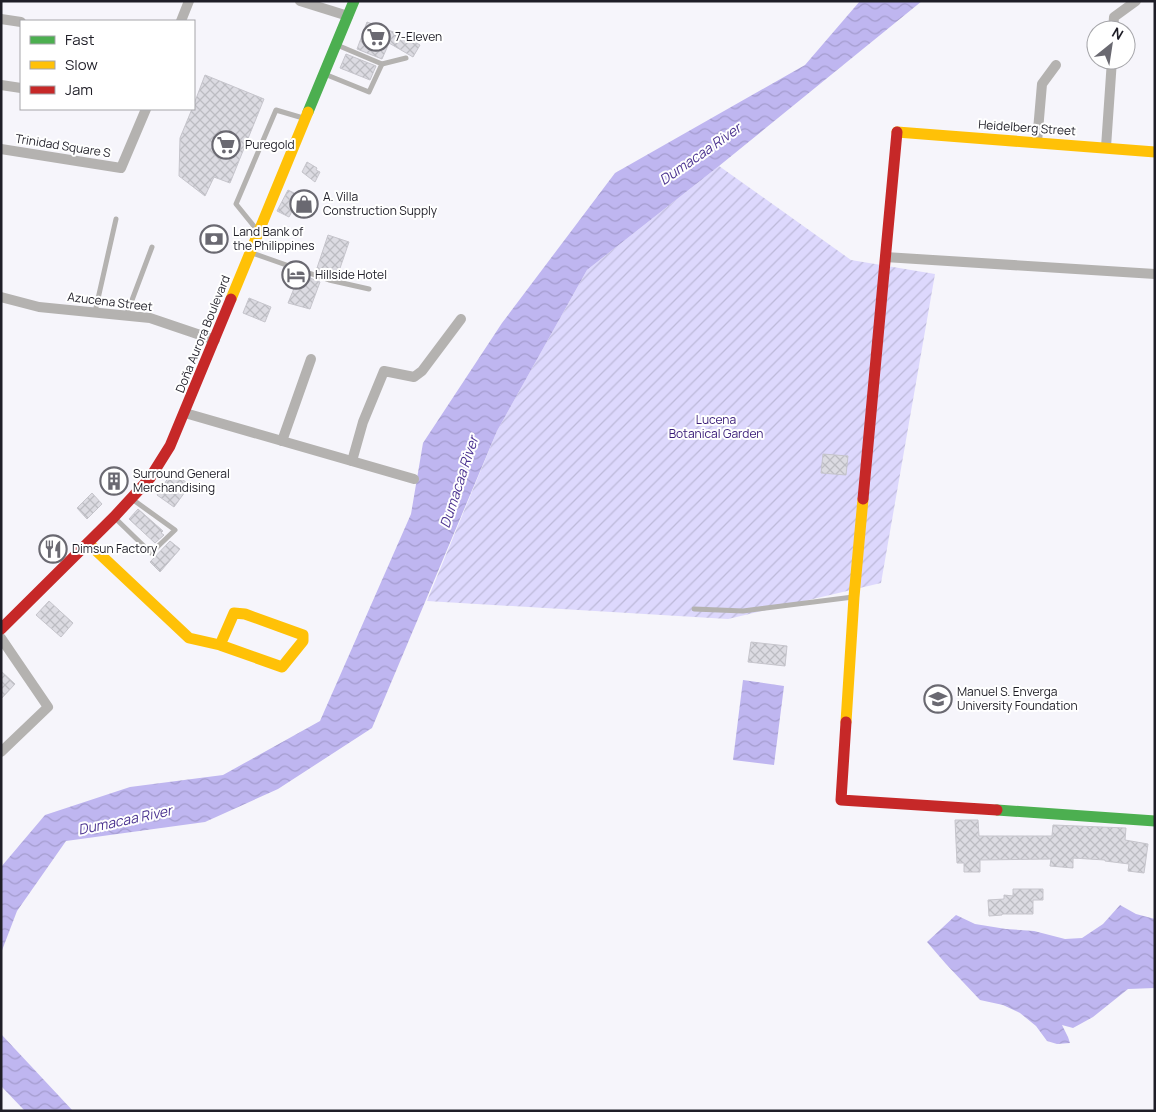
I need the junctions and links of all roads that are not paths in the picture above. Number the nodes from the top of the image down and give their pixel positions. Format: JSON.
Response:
{"nodes":[{"id":1,"x":190,"y":1,"type":"edge"},
{"id":2,"x":300,"y":1,"type":"edge"},
{"id":3,"x":354,"y":1,"type":"edge"},
{"id":4,"x":1136,"y":1,"type":"edge"},
{"id":5,"x":348,"y":16,"type":"junction"},
{"id":6,"x":1,"y":19,"type":"edge"},
{"id":7,"x":181,"y":20,"type":"edge"},
{"id":8,"x":1114,"y":20,"type":"edge"},
{"id":9,"x":20,"y":22,"type":"edge"},
{"id":10,"x":336,"y":45,"type":"junction"},
{"id":11,"x":406,"y":58,"type":"dead end"},
{"id":12,"x":382,"y":64,"type":"junction"},
{"id":13,"x":1056,"y":65,"type":"dead end"},
{"id":14,"x":1111,"y":70,"type":"edge"},
{"id":15,"x":324,"y":74,"type":"junction"},
{"id":16,"x":1,"y":85,"type":"edge"},
{"id":17,"x":20,"y":88,"type":"edge"},
{"id":18,"x":146,"y":110,"type":"edge"},
{"id":19,"x":306,"y":118,"type":"junction"},
{"id":20,"x":1037,"y":142,"type":"junction"},
{"id":21,"x":1106,"y":147,"type":"junction"},
{"id":22,"x":1,"y":149,"type":"edge"},
{"id":23,"x":1155,"y":152,"type":"edge"},
{"id":24,"x":116,"y":219,"type":"dead end"},
{"id":25,"x":260,"y":233,"type":"junction"},
{"id":26,"x":152,"y":247,"type":"dead end"},
{"id":27,"x":251,"y":253,"type":"junction"},
{"id":28,"x":885,"y":257,"type":"junction"},
{"id":29,"x":1155,"y":274,"type":"edge"},
{"id":30,"x":369,"y":289,"type":"dead end"},
{"id":31,"x":1,"y":297,"type":"edge"},
{"id":32,"x":95,"y":313,"type":"junction"},
{"id":33,"x":126,"y":316,"type":"junction"},
{"id":34,"x":461,"y":319,"type":"dead end"},
{"id":35,"x":215,"y":340,"type":"junction"},
{"id":36,"x":311,"y":359,"type":"dead end"},
{"id":37,"x":185,"y":413,"type":"junction"},
{"id":38,"x":282,"y":441,"type":"junction"},
{"id":39,"x":352,"y":461,"type":"junction"},
{"id":40,"x":414,"y":479,"type":"dead end"},
{"id":41,"x":132,"y":498,"type":"junction"},
{"id":42,"x":114,"y":517,"type":"junction"},
{"id":43,"x":88,"y":543,"type":"junction"},
{"id":44,"x":854,"y":597,"type":"junction"},
{"id":45,"x":694,"y":609,"type":"dead end"},
{"id":46,"x":1,"y":629,"type":"edge"},
{"id":47,"x":1,"y":638,"type":"edge"},
{"id":48,"x":220,"y":645,"type":"junction"},
{"id":49,"x":1,"y":752,"type":"edge"},
{"id":50,"x":1155,"y":821,"type":"edge"}],
"edges":[{"from":1,"to":7,"type":"street"},
{"from":2,"to":5,"type":"street"},
{"from":3,"to":5,"type":"street","name":"Doña Aurora Boulevard"},
{"from":4,"to":8,"type":"street"},
{"from":5,"to":10,"type":"street","name":"Doña Aurora Boulevard"},
{"from":6,"to":9,"type":"street"},
{"from":10,"to":12,"type":"lane"},
{"from":10,"to":15,"type":"street","name":"Doña Aurora Boulevard"},
{"from":11,"to":12,"type":"lane"},
{"from":12,"to":15,"type":"lane"},
{"from":13,"to":20,"type":"street"},
{"from":14,"to":21,"type":"street"},
{"from":15,"to":19,"type":"street","name":"Doña Aurora Boulevard"},
{"from":16,"to":17,"type":"street"},
{"from":18,"to":22,"type":"street","name":"Trinidad Square S"},
{"from":19,"to":25,"type":"street","name":"Doña Aurora Boulevard"},
{"from":19,"to":25,"type":"lane"},
{"from":20,"to":21,"type":"street","name":"Heidelberg Street"},
{"from":20,"to":28,"type":"street","name":"Heidelberg Street"},
{"from":21,"to":23,"type":"street","name":"Heidelberg Street"},
{"from":24,"to":32,"type":"lane"},
{"from":25,"to":27,"type":"street","name":"Doña Aurora Boulevard"},
{"from":26,"to":33,"type":"lane"},
{"from":27,"to":30,"type":"lane"},
{"from":27,"to":35,"type":"street","name":"Doña Aurora Boulevard"},
{"from":28,"to":29,"type":"street"},
{"from":28,"to":44,"type":"street"},
{"from":31,"to":32,"type":"street","name":"Azucena Street"},
{"from":32,"to":33,"type":"street","name":"Azucena Street"},
{"from":33,"to":35,"type":"street","name":"Azucena Street"},
{"from":34,"to":39,"type":"street"},
{"from":35,"to":37,"type":"street","name":"Doña Aurora Boulevard"},
{"from":36,"to":38,"type":"street"},
{"from":37,"to":38,"type":"street"},
{"from":37,"to":41,"type":"street","name":"Doña Aurora Boulevard"},
{"from":38,"to":39,"type":"street"},
{"from":39,"to":40,"type":"street"},
{"from":41,"to":42,"type":"street","name":"Doña Aurora Boulevard"},
{"from":41,"to":42,"type":"lane"},
{"from":42,"to":43,"type":"street","name":"Doña Aurora Boulevard"},
{"from":43,"to":46,"type":"street","name":"Doña Aurora Boulevard"},
{"from":43,"to":48,"type":"street"},
{"from":44,"to":45,"type":"lane"},
{"from":44,"to":50,"type":"street"},
{"from":47,"to":49,"type":"street"},
{"from":48,"to":48,"type":"street"}]}
